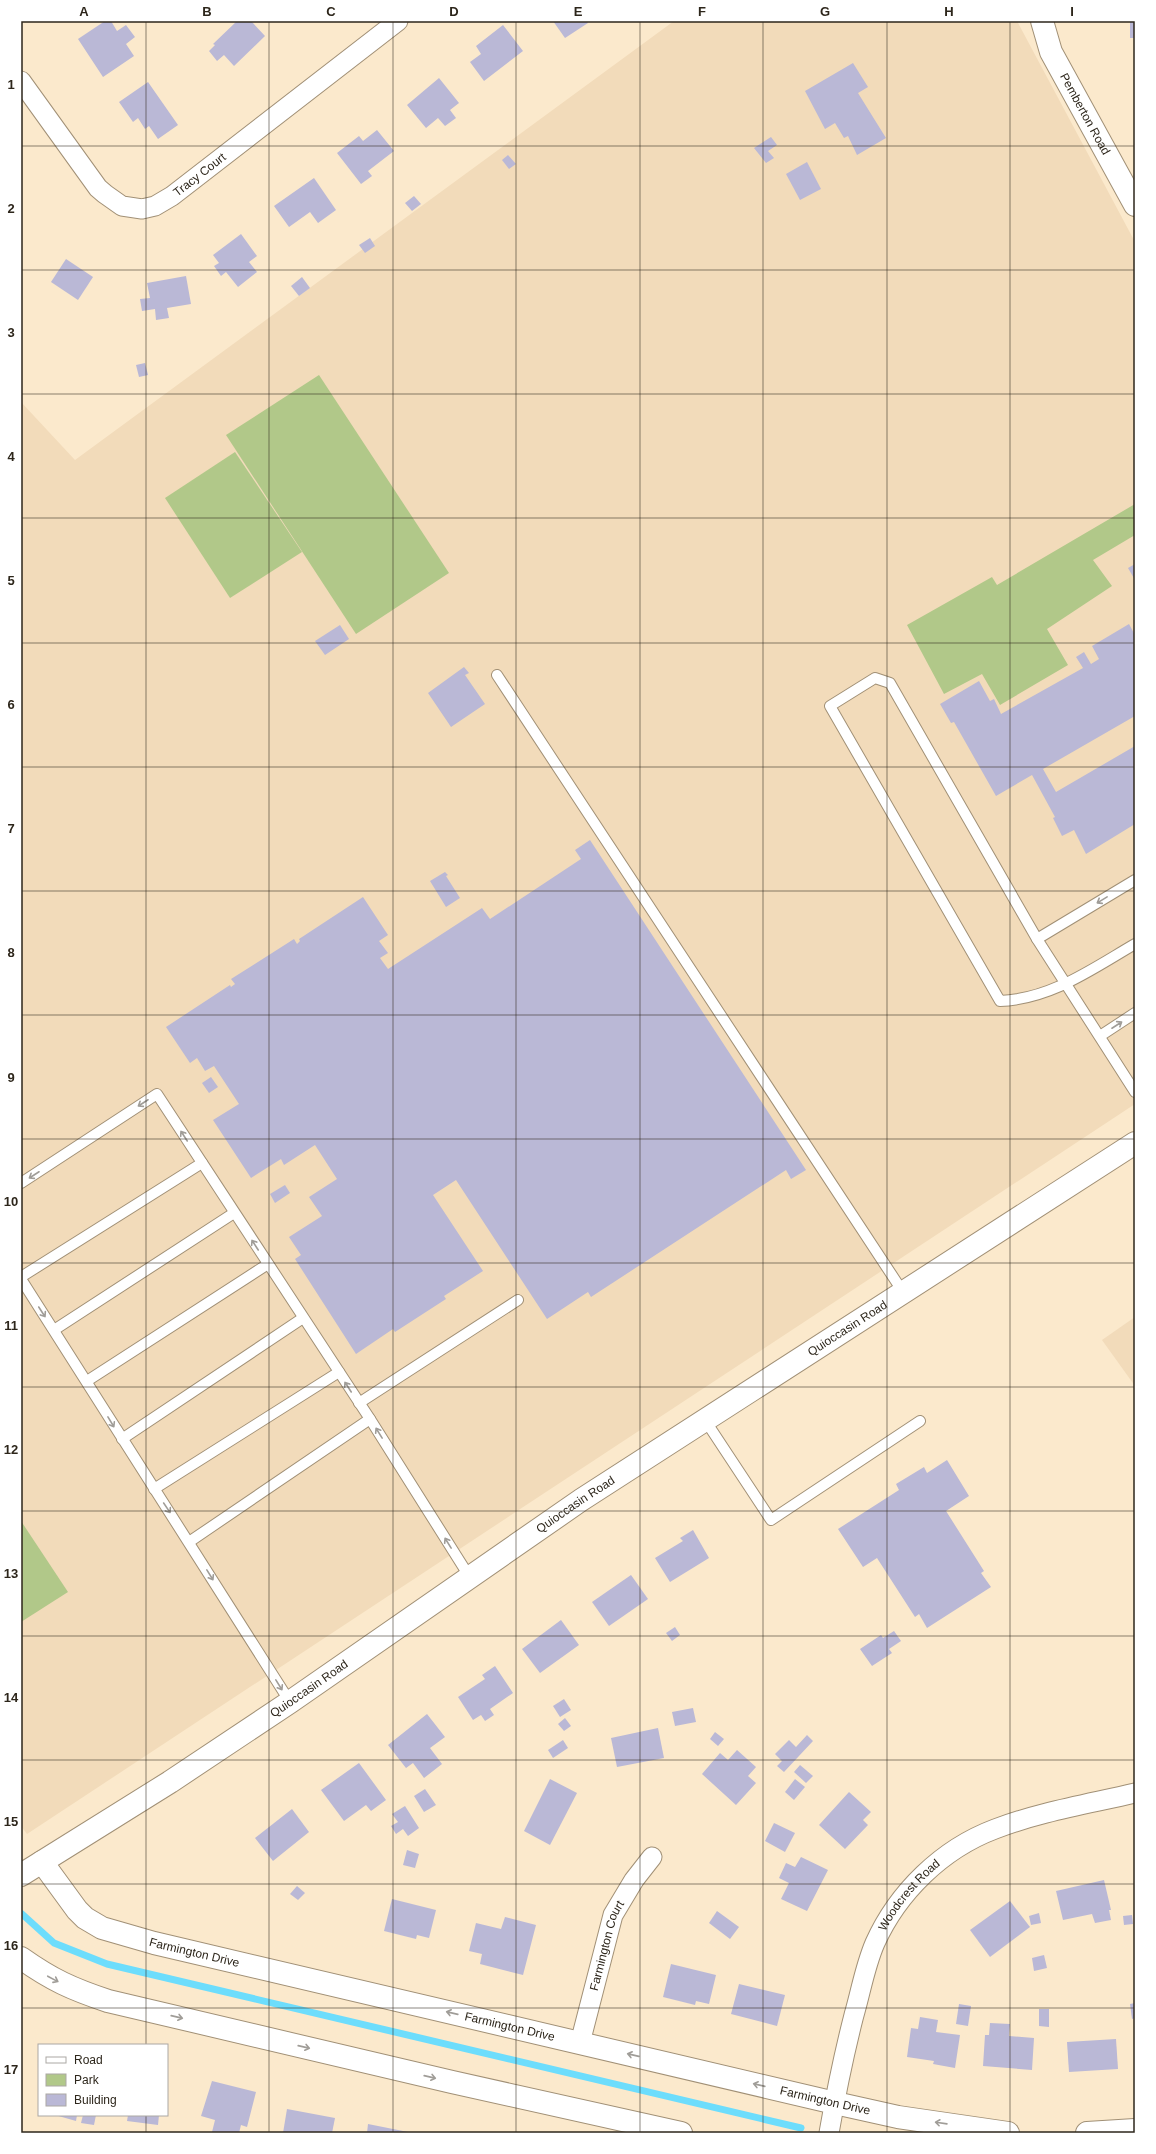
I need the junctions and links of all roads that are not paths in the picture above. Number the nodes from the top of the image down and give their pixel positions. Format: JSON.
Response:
{"nodes":[{"id":1,"x":398,"y":21,"type":"edge"},
{"id":2,"x":1042,"y":21,"type":"edge"},
{"id":3,"x":21,"y":81,"type":"edge"},
{"id":4,"x":1135,"y":205,"type":"edge"},
{"id":5,"x":497,"y":675,"type":"dead end"},
{"id":6,"x":1135,"y":880,"type":"edge"},
{"id":7,"x":1037,"y":939,"type":"junction"},
{"id":8,"x":1135,"y":944,"type":"edge"},
{"id":9,"x":1067,"y":984,"type":"junction"},
{"id":10,"x":1135,"y":1013,"type":"edge"},
{"id":11,"x":1100,"y":1036,"type":"junction"},
{"id":12,"x":1135,"y":1092,"type":"edge"},
{"id":13,"x":1135,"y":1143,"type":"edge"},
{"id":14,"x":202,"y":1163,"type":"junction"},
{"id":15,"x":21,"y":1183,"type":"edge"},
{"id":16,"x":234,"y":1213,"type":"junction"},
{"id":17,"x":268,"y":1264,"type":"junction"},
{"id":18,"x":21,"y":1278,"type":"edge"},
{"id":19,"x":903,"y":1292,"type":"junction"},
{"id":20,"x":518,"y":1300,"type":"dead end"},
{"id":21,"x":303,"y":1318,"type":"junction"},
{"id":22,"x":54,"y":1330,"type":"junction"},
{"id":23,"x":339,"y":1372,"type":"junction"},
{"id":24,"x":87,"y":1381,"type":"junction"},
{"id":25,"x":359,"y":1403,"type":"junction"},
{"id":26,"x":370,"y":1419,"type":"junction"},
{"id":27,"x":705,"y":1420,"type":"junction"},
{"id":28,"x":920,"y":1421,"type":"dead end"},
{"id":29,"x":122,"y":1439,"type":"junction"},
{"id":30,"x":154,"y":1489,"type":"junction"},
{"id":31,"x":189,"y":1542,"type":"junction"},
{"id":32,"x":469,"y":1576,"type":"junction"},
{"id":33,"x":290,"y":1702,"type":"junction"},
{"id":34,"x":1135,"y":1793,"type":"edge"},
{"id":35,"x":652,"y":1857,"type":"dead end"},
{"id":36,"x":42,"y":1862,"type":"junction"},
{"id":37,"x":21,"y":1875,"type":"edge"},
{"id":38,"x":21,"y":1958,"type":"edge"},
{"id":39,"x":580,"y":2043,"type":"junction"},
{"id":40,"x":834,"y":2103,"type":"junction"},
{"id":41,"x":1135,"y":2130,"type":"edge"},
{"id":42,"x":681,"y":2133,"type":"edge"},
{"id":43,"x":829,"y":2133,"type":"edge"},
{"id":44,"x":1008,"y":2133,"type":"edge"},
{"id":45,"x":1087,"y":2133,"type":"edge"}],
"edges":[{"from":1,"to":3,"type":"street","name":"Tracy Court"},
{"from":2,"to":4,"type":"street","name":"Pemberton Road"},
{"from":5,"to":19,"type":"lane"},
{"from":6,"to":7,"type":"lane","one_way":true},
{"from":7,"to":9,"type":"lane"},
{"from":7,"to":9,"type":"lane"},
{"from":8,"to":9,"type":"lane"},
{"from":9,"to":11,"type":"lane"},
{"from":11,"to":10,"type":"lane","one_way":true},
{"from":11,"to":12,"type":"lane"},
{"from":13,"to":19,"type":"street","name":"Quioccasin Road"},
{"from":14,"to":15,"type":"lane","one_way":true},
{"from":14,"to":16,"type":"lane"},
{"from":14,"to":18,"type":"lane"},
{"from":17,"to":16,"type":"lane","one_way":true},
{"from":16,"to":22,"type":"lane"},
{"from":17,"to":21,"type":"lane"},
{"from":17,"to":24,"type":"lane"},
{"from":18,"to":22,"type":"lane","one_way":true},
{"from":19,"to":27,"type":"street","name":"Quioccasin Road"},
{"from":20,"to":25,"type":"lane"},
{"from":21,"to":23,"type":"lane"},
{"from":21,"to":29,"type":"lane"},
{"from":22,"to":24,"type":"lane"},
{"from":25,"to":23,"type":"lane","one_way":true},
{"from":23,"to":30,"type":"lane"},
{"from":24,"to":29,"type":"lane","one_way":true},
{"from":25,"to":26,"type":"lane"},
{"from":26,"to":31,"type":"lane"},
{"from":32,"to":26,"type":"lane","one_way":true},
{"from":27,"to":28,"type":"lane"},
{"from":27,"to":32,"type":"street","name":"Quioccasin Road"},
{"from":29,"to":30,"type":"lane"},
{"from":30,"to":31,"type":"lane","one_way":true},
{"from":31,"to":33,"type":"lane","one_way":true},
{"from":32,"to":33,"type":"street","name":"Quioccasin Road"},
{"from":33,"to":36,"type":"street","name":"Quioccasin Road"},
{"from":34,"to":40,"type":"street","name":"Woodcrest Road"},
{"from":35,"to":39,"type":"street","name":"Farmington Court"},
{"from":36,"to":37,"type":"street","name":"Quioccasin Road"},
{"from":39,"to":36,"type":"street","name":"Farmington Drive","one_way":true},
{"from":38,"to":42,"type":"street","one_way":true},
{"from":40,"to":39,"type":"street","name":"Farmington Drive","one_way":true},
{"from":40,"to":43,"type":"street","name":"Woodcrest Road"},
{"from":44,"to":40,"type":"street","name":"Farmington Drive","one_way":true},
{"from":41,"to":45,"type":"street"}]}
